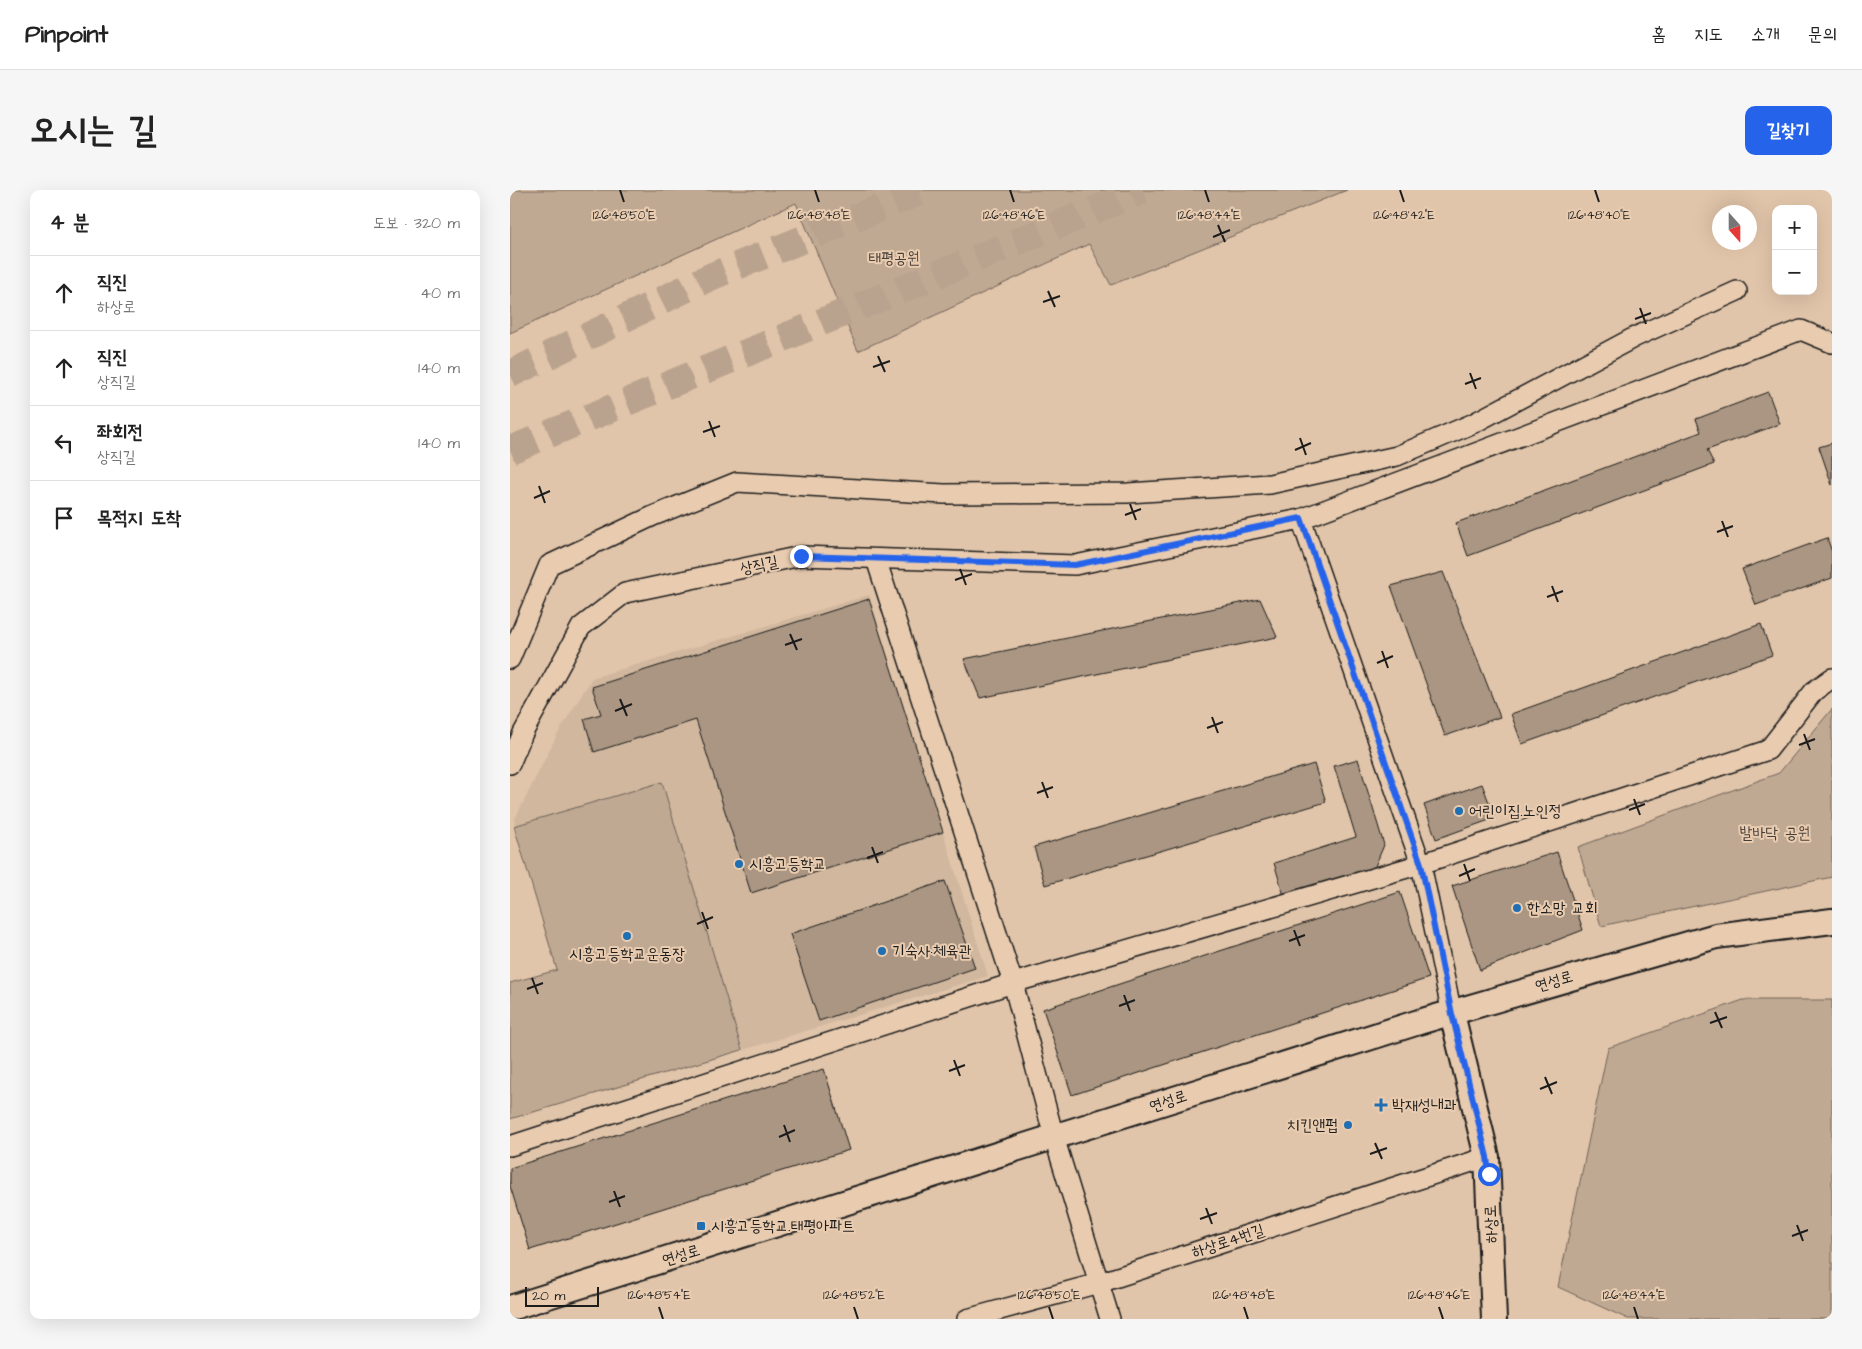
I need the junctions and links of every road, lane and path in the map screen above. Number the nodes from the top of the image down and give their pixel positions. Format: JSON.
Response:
{"nodes":[{"id":1,"x":1737,"y":292,"type":"dead end"},
{"id":2,"x":1832,"y":343,"type":"edge"},
{"id":3,"x":1301,"y":518,"type":"junction"},
{"id":4,"x":876,"y":560,"type":"junction"},
{"id":5,"x":510,"y":659,"type":"edge"},
{"id":6,"x":1832,"y":678,"type":"edge"},
{"id":7,"x":510,"y":764,"type":"edge"},
{"id":8,"x":1421,"y":864,"type":"junction"},
{"id":9,"x":1832,"y":921,"type":"edge"},
{"id":10,"x":1014,"y":982,"type":"junction"},
{"id":11,"x":1452,"y":1014,"type":"junction"},
{"id":12,"x":1054,"y":1137,"type":"junction"},
{"id":13,"x":510,"y":1146,"type":"edge"},
{"id":14,"x":1487,"y":1157,"type":"junction"},
{"id":15,"x":1099,"y":1283,"type":"junction"},
{"id":16,"x":510,"y":1304,"type":"edge"},
{"id":17,"x":510,"y":1308,"type":"edge"},
{"id":18,"x":513,"y":1319,"type":"edge"},
{"id":19,"x":967,"y":1319,"type":"edge"},
{"id":20,"x":1110,"y":1319,"type":"edge"},
{"id":21,"x":1494,"y":1319,"type":"edge"}],
"edges":[{"from":1,"to":5,"type":"street"},
{"from":2,"to":3,"type":"street","name":"상직길"},
{"from":3,"to":4,"type":"street","name":"상직길"},
{"from":3,"to":8,"type":"street"},
{"from":4,"to":7,"type":"street","name":"상직길"},
{"from":4,"to":10,"type":"street"},
{"from":6,"to":8,"type":"street"},
{"from":8,"to":10,"type":"street"},
{"from":8,"to":11,"type":"street"},
{"from":9,"to":11,"type":"street","name":"연성로"},
{"from":10,"to":12,"type":"street"},
{"from":10,"to":13,"type":"street"},
{"from":11,"to":12,"type":"street","name":"연성로"},
{"from":11,"to":14,"type":"street","name":"하상로"},
{"from":12,"to":15,"type":"street"},
{"from":12,"to":17,"type":"street","name":"연성로"},
{"from":14,"to":15,"type":"street","name":"하상로4번길"},
{"from":14,"to":21,"type":"street","name":"하상로"},
{"from":15,"to":19,"type":"street","name":"하상로4번길"},
{"from":15,"to":20,"type":"street"},
{"from":16,"to":17,"type":"street"},
{"from":17,"to":18,"type":"street"}]}
